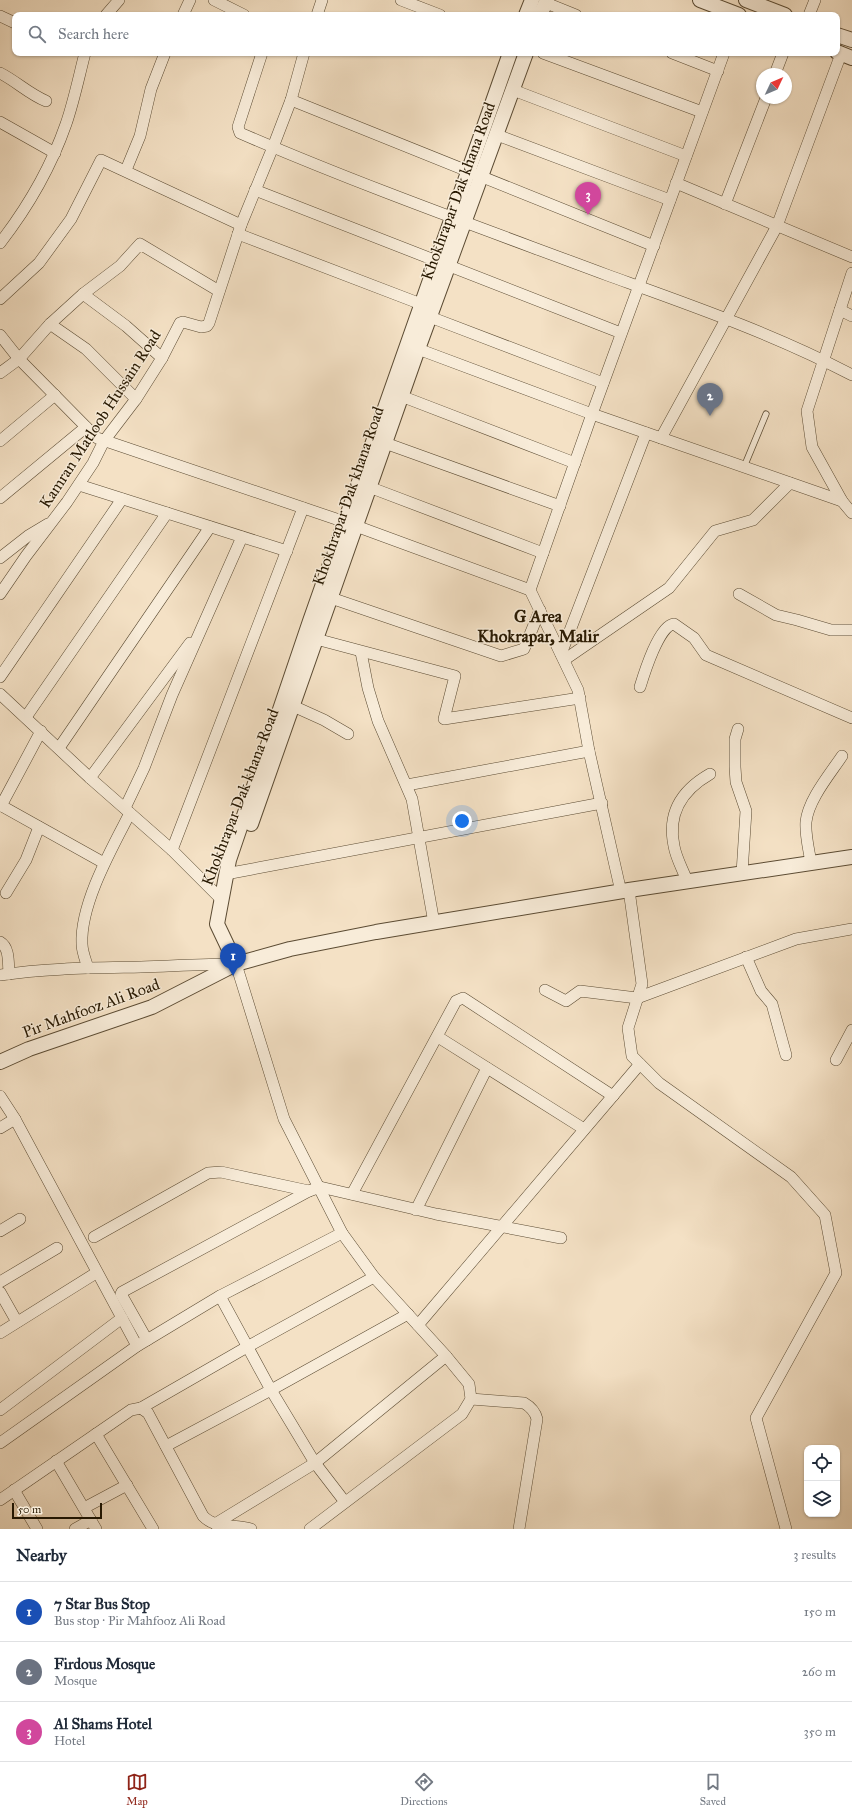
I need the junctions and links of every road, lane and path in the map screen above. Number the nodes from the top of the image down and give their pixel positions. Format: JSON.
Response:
{"nodes":[{"id":1,"x":119,"y":0,"type":"edge"},
{"id":2,"x":190,"y":0,"type":"edge"},
{"id":3,"x":214,"y":0,"type":"edge"},
{"id":4,"x":322,"y":0,"type":"edge"},
{"id":5,"x":401,"y":0,"type":"edge"},
{"id":6,"x":700,"y":0,"type":"edge"},
{"id":7,"x":746,"y":0,"type":"edge"},
{"id":8,"x":814,"y":0,"type":"edge"},
{"id":9,"x":764,"y":3,"type":"edge"},
{"id":10,"x":541,"y":4,"type":"edge"},
{"id":11,"x":109,"y":12,"type":"edge"},
{"id":12,"x":184,"y":12,"type":"edge"},
{"id":13,"x":238,"y":12,"type":"edge"},
{"id":14,"x":318,"y":12,"type":"edge"},
{"id":15,"x":432,"y":12,"type":"edge"},
{"id":16,"x":530,"y":12,"type":"edge"},
{"id":17,"x":566,"y":12,"type":"edge"},
{"id":18,"x":730,"y":12,"type":"edge"},
{"id":19,"x":780,"y":12,"type":"edge"},
{"id":20,"x":810,"y":12,"type":"edge"},
{"id":21,"x":0,"y":16,"type":"edge"},
{"id":22,"x":12,"y":21,"type":"edge"},
{"id":23,"x":843,"y":55,"type":"edge"},
{"id":24,"x":84,"y":56,"type":"edge"},
{"id":25,"x":164,"y":56,"type":"edge"},
{"id":26,"x":261,"y":56,"type":"edge"},
{"id":27,"x":303,"y":56,"type":"edge"},
{"id":28,"x":509,"y":56,"type":"edge"},
{"id":29,"x":525,"y":56,"type":"edge"},
{"id":30,"x":550,"y":56,"type":"edge"},
{"id":31,"x":680,"y":56,"type":"edge"},
{"id":32,"x":723,"y":56,"type":"edge"},
{"id":33,"x":782,"y":56,"type":"edge"},
{"id":34,"x":777,"y":68,"type":"edge"},
{"id":35,"x":718,"y":71,"type":"junction"},
{"id":36,"x":0,"y":73,"type":"edge"},
{"id":37,"x":513,"y":90,"type":"junction"},
{"id":38,"x":291,"y":100,"type":"junction"},
{"id":39,"x":46,"y":101,"type":"dead end"},
{"id":40,"x":764,"y":104,"type":"edge"},
{"id":41,"x":702,"y":112,"type":"junction"},
{"id":42,"x":0,"y":122,"type":"edge"},
{"id":43,"x":497,"y":135,"type":"junction"},
{"id":44,"x":273,"y":147,"type":"junction"},
{"id":45,"x":55,"y":153,"type":"junction"},
{"id":46,"x":686,"y":156,"type":"junction"},
{"id":47,"x":126,"y":170,"type":"junction"},
{"id":48,"x":468,"y":170,"type":"junction"},
{"id":49,"x":482,"y":175,"type":"junction"},
{"id":50,"x":676,"y":183,"type":"junction"},
{"id":51,"x":254,"y":190,"type":"junction"},
{"id":52,"x":670,"y":200,"type":"junction"},
{"id":53,"x":725,"y":204,"type":"junction"},
{"id":54,"x":452,"y":217,"type":"junction"},
{"id":55,"x":465,"y":222,"type":"junction"},
{"id":56,"x":777,"y":226,"type":"junction"},
{"id":57,"x":239,"y":229,"type":"junction"},
{"id":58,"x":0,"y":243,"type":"edge"},
{"id":59,"x":654,"y":246,"type":"junction"},
{"id":60,"x":852,"y":257,"type":"edge"},
{"id":61,"x":442,"y":263,"type":"junction"},
{"id":62,"x":852,"y":273,"type":"edge"},
{"id":63,"x":639,"y":286,"type":"junction"},
{"id":64,"x":220,"y":291,"type":"junction"},
{"id":65,"x":83,"y":294,"type":"junction"},
{"id":66,"x":0,"y":300,"type":"edge"},
{"id":67,"x":421,"y":304,"type":"junction"},
{"id":68,"x":840,"y":310,"type":"junction"},
{"id":69,"x":852,"y":316,"type":"edge"},
{"id":70,"x":430,"y":317,"type":"junction"},
{"id":71,"x":727,"y":318,"type":"junction"},
{"id":72,"x":50,"y":324,"type":"junction"},
{"id":73,"x":622,"y":333,"type":"junction"},
{"id":74,"x":0,"y":335,"type":"edge"},
{"id":75,"x":418,"y":349,"type":"junction"},
{"id":76,"x":162,"y":358,"type":"junction"},
{"id":77,"x":19,"y":359,"type":"junction"},
{"id":78,"x":824,"y":360,"type":"junction"},
{"id":79,"x":0,"y":373,"type":"edge"},
{"id":80,"x":852,"y":375,"type":"edge"},
{"id":81,"x":603,"y":383,"type":"junction"},
{"id":82,"x":55,"y":395,"type":"junction"},
{"id":83,"x":401,"y":396,"type":"junction"},
{"id":84,"x":136,"y":399,"type":"junction"},
{"id":85,"x":592,"y":414,"type":"junction"},
{"id":86,"x":766,"y":414,"type":"dead end"},
{"id":87,"x":86,"y":427,"type":"junction"},
{"id":88,"x":646,"y":433,"type":"junction"},
{"id":89,"x":661,"y":438,"type":"junction"},
{"id":90,"x":0,"y":441,"type":"edge"},
{"id":91,"x":104,"y":441,"type":"junction"},
{"id":92,"x":385,"y":443,"type":"junction"},
{"id":93,"x":575,"y":463,"type":"junction"},
{"id":94,"x":744,"y":468,"type":"junction"},
{"id":95,"x":790,"y":483,"type":"junction"},
{"id":96,"x":79,"y":485,"type":"junction"},
{"id":97,"x":369,"y":488,"type":"junction"},
{"id":98,"x":0,"y":498,"type":"edge"},
{"id":99,"x":122,"y":499,"type":"junction"},
{"id":100,"x":842,"y":501,"type":"junction"},
{"id":101,"x":560,"y":506,"type":"junction"},
{"id":102,"x":303,"y":508,"type":"junction"},
{"id":103,"x":852,"y":512,"type":"edge"},
{"id":104,"x":167,"y":513,"type":"junction"},
{"id":105,"x":53,"y":521,"type":"junction"},
{"id":106,"x":350,"y":524,"type":"junction"},
{"id":107,"x":210,"y":527,"type":"junction"},
{"id":108,"x":242,"y":537,"type":"junction"},
{"id":109,"x":287,"y":551,"type":"junction"},
{"id":110,"x":543,"y":552,"type":"junction"},
{"id":111,"x":0,"y":558,"type":"edge"},
{"id":112,"x":530,"y":590,"type":"junction"},
{"id":113,"x":0,"y":594,"type":"edge"},
{"id":114,"x":739,"y":594,"type":"dead end"},
{"id":115,"x":331,"y":598,"type":"junction"},
{"id":116,"x":540,"y":610,"type":"junction"},
{"id":117,"x":202,"y":628,"type":"junction"},
{"id":118,"x":852,"y":630,"type":"edge"},
{"id":119,"x":316,"y":639,"type":"junction"},
{"id":120,"x":361,"y":652,"type":"junction"},
{"id":121,"x":562,"y":657,"type":"junction"},
{"id":122,"x":0,"y":677,"type":"edge"},
{"id":123,"x":640,"y":687,"type":"dead end"},
{"id":124,"x":0,"y":694,"type":"edge"},
{"id":125,"x":580,"y":698,"type":"junction"},
{"id":126,"x":293,"y":706,"type":"junction"},
{"id":127,"x":26,"y":717,"type":"junction"},
{"id":128,"x":852,"y":718,"type":"edge"},
{"id":129,"x":738,"y":729,"type":"dead end"},
{"id":130,"x":41,"y":731,"type":"junction"},
{"id":131,"x":348,"y":734,"type":"dead end"},
{"id":132,"x":59,"y":748,"type":"junction"},
{"id":133,"x":589,"y":751,"type":"junction"},
{"id":134,"x":842,"y":756,"type":"dead end"},
{"id":135,"x":710,"y":774,"type":"dead end"},
{"id":136,"x":90,"y":778,"type":"junction"},
{"id":137,"x":407,"y":785,"type":"junction"},
{"id":138,"x":602,"y":803,"type":"junction"},
{"id":139,"x":0,"y":806,"type":"edge"},
{"id":140,"x":128,"y":811,"type":"junction"},
{"id":141,"x":39,"y":827,"type":"junction"},
{"id":142,"x":419,"y":838,"type":"junction"},
{"id":143,"x":172,"y":850,"type":"junction"},
{"id":144,"x":852,"y":857,"type":"edge"},
{"id":145,"x":104,"y":863,"type":"junction"},
{"id":146,"x":811,"y":863,"type":"junction"},
{"id":147,"x":231,"y":873,"type":"junction"},
{"id":148,"x":742,"y":873,"type":"junction"},
{"id":149,"x":687,"y":881,"type":"junction"},
{"id":150,"x":625,"y":891,"type":"junction"},
{"id":151,"x":6,"y":893,"type":"dead end"},
{"id":152,"x":220,"y":899,"type":"junction"},
{"id":153,"x":434,"y":923,"type":"junction"},
{"id":154,"x":852,"y":929,"type":"edge"},
{"id":155,"x":0,"y":942,"type":"edge"},
{"id":156,"x":746,"y":957,"type":"junction"},
{"id":157,"x":236,"y":964,"type":"junction"},
{"id":158,"x":88,"y":968,"type":"junction"},
{"id":159,"x":5,"y":974,"type":"edge"},
{"id":160,"x":546,"y":990,"type":"dead end"},
{"id":161,"x":637,"y":998,"type":"junction"},
{"id":162,"x":852,"y":1030,"type":"edge"},
{"id":163,"x":438,"y":1037,"type":"junction"},
{"id":164,"x":786,"y":1055,"type":"dead end"},
{"id":165,"x":836,"y":1060,"type":"dead end"},
{"id":166,"x":0,"y":1062,"type":"edge"},
{"id":167,"x":640,"y":1064,"type":"junction"},
{"id":168,"x":487,"y":1068,"type":"junction"},
{"id":169,"x":0,"y":1096,"type":"edge"},
{"id":170,"x":613,"y":1096,"type":"junction"},
{"id":171,"x":15,"y":1119,"type":"junction"},
{"id":172,"x":0,"y":1128,"type":"edge"},
{"id":173,"x":584,"y":1129,"type":"junction"},
{"id":174,"x":314,"y":1189,"type":"junction"},
{"id":175,"x":352,"y":1194,"type":"junction"},
{"id":176,"x":416,"y":1210,"type":"junction"},
{"id":177,"x":20,"y":1219,"type":"dead end"},
{"id":178,"x":502,"y":1226,"type":"junction"},
{"id":179,"x":0,"y":1231,"type":"edge"},
{"id":180,"x":342,"y":1233,"type":"junction"},
{"id":181,"x":94,"y":1237,"type":"dead end"},
{"id":182,"x":561,"y":1238,"type":"dead end"},
{"id":183,"x":57,"y":1248,"type":"dead end"},
{"id":184,"x":96,"y":1273,"type":"junction"},
{"id":185,"x":374,"y":1277,"type":"junction"},
{"id":186,"x":0,"y":1282,"type":"edge"},
{"id":187,"x":0,"y":1292,"type":"edge"},
{"id":188,"x":220,"y":1296,"type":"junction"},
{"id":189,"x":408,"y":1314,"type":"junction"},
{"id":190,"x":122,"y":1318,"type":"junction"},
{"id":191,"x":17,"y":1322,"type":"junction"},
{"id":192,"x":418,"y":1325,"type":"junction"},
{"id":193,"x":0,"y":1333,"type":"edge"},
{"id":194,"x":147,"y":1340,"type":"junction"},
{"id":195,"x":136,"y":1346,"type":"junction"},
{"id":196,"x":247,"y":1346,"type":"junction"},
{"id":197,"x":446,"y":1356,"type":"junction"},
{"id":198,"x":271,"y":1390,"type":"junction"},
{"id":199,"x":472,"y":1399,"type":"junction"},
{"id":200,"x":141,"y":1408,"type":"junction"},
{"id":201,"x":0,"y":1410,"type":"edge"},
{"id":202,"x":96,"y":1434,"type":"junction"},
{"id":203,"x":0,"y":1443,"type":"edge"},
{"id":204,"x":166,"y":1446,"type":"junction"},
{"id":205,"x":56,"y":1461,"type":"junction"},
{"id":206,"x":315,"y":1463,"type":"junction"},
{"id":207,"x":127,"y":1485,"type":"junction"},
{"id":208,"x":14,"y":1490,"type":"junction"},
{"id":209,"x":0,"y":1500,"type":"edge"},
{"id":210,"x":345,"y":1502,"type":"junction"},
{"id":211,"x":84,"y":1508,"type":"junction"},
{"id":212,"x":93,"y":1524,"type":"edge"},
{"id":213,"x":215,"y":1524,"type":"junction"},
{"id":214,"x":37,"y":1529,"type":"edge"},
{"id":215,"x":75,"y":1529,"type":"edge"},
{"id":216,"x":153,"y":1529,"type":"edge"},
{"id":217,"x":251,"y":1529,"type":"edge"},
{"id":218,"x":310,"y":1529,"type":"edge"},
{"id":219,"x":519,"y":1529,"type":"edge"},
{"id":220,"x":786,"y":1529,"type":"edge"}],
"edges":[{"from":1,"to":11,"type":"street"},
{"from":2,"to":12,"type":"street"},
{"from":3,"to":13,"type":"street"},
{"from":4,"to":14,"type":"street"},
{"from":5,"to":15,"type":"street"},
{"from":6,"to":18,"type":"street"},
{"from":7,"to":9,"type":"street"},
{"from":8,"to":20,"type":"street"},
{"from":9,"to":19,"type":"street"},
{"from":10,"to":16,"type":"street"},
{"from":10,"to":17,"type":"street"},
{"from":21,"to":22,"type":"street"},
{"from":23,"to":56,"type":"street"},
{"from":24,"to":45,"type":"street"},
{"from":25,"to":47,"type":"street"},
{"from":26,"to":44,"type":"street"},
{"from":27,"to":38,"type":"street","name":"Kamran Matloob Hussain Road"},
{"from":28,"to":48,"type":"street","name":"Khokhrapar Dak khana Road"},
{"from":29,"to":37,"type":"street","name":"Khokhrapar Dak khana Road"},
{"from":30,"to":41,"type":"street"},
{"from":31,"to":35,"type":"street"},
{"from":32,"to":35,"type":"street"},
{"from":33,"to":34,"type":"street"},
{"from":35,"to":41,"type":"street"},
{"from":36,"to":39,"type":"street"},
{"from":37,"to":43,"type":"street","name":"Khokhrapar Dak khana Road"},
{"from":37,"to":46,"type":"street"},
{"from":38,"to":44,"type":"street","name":"Kamran Matloob Hussain Road"},
{"from":38,"to":48,"type":"street"},
{"from":40,"to":53,"type":"street"},
{"from":41,"to":46,"type":"street"},
{"from":42,"to":45,"type":"street"},
{"from":43,"to":49,"type":"street","name":"Khokhrapar Dak khana Road"},
{"from":43,"to":52,"type":"street"},
{"from":44,"to":51,"type":"street","name":"Kamran Matloob Hussain Road"},
{"from":44,"to":54,"type":"street"},
{"from":45,"to":58,"type":"street"},
{"from":46,"to":50,"type":"street"},
{"from":47,"to":57,"type":"street"},
{"from":47,"to":66,"type":"street"},
{"from":48,"to":49,"type":"street"},
{"from":48,"to":54,"type":"street","name":"Khokhrapar Dak khana Road"},
{"from":49,"to":55,"type":"street","name":"Khokhrapar Dak khana Road"},
{"from":49,"to":59,"type":"street"},
{"from":50,"to":52,"type":"street"},
{"from":50,"to":53,"type":"street"},
{"from":51,"to":57,"type":"street","name":"Kamran Matloob Hussain Road"},
{"from":51,"to":61,"type":"street"},
{"from":52,"to":59,"type":"street"},
{"from":53,"to":56,"type":"street"},
{"from":54,"to":55,"type":"street"},
{"from":54,"to":61,"type":"street","name":"Khokhrapar Dak khana Road"},
{"from":55,"to":61,"type":"street","name":"Khokhrapar Dak khana Road"},
{"from":55,"to":63,"type":"street"},
{"from":56,"to":60,"type":"street"},
{"from":56,"to":71,"type":"street"},
{"from":57,"to":64,"type":"street","name":"Kamran Matloob Hussain Road"},
{"from":57,"to":67,"type":"street"},
{"from":59,"to":63,"type":"street"},
{"from":61,"to":67,"type":"street","name":"Khokhrapar Dak khana Road"},
{"from":61,"to":70,"type":"street","name":"Khokhrapar Dak khana Road"},
{"from":61,"to":73,"type":"street"},
{"from":62,"to":68,"type":"street"},
{"from":63,"to":71,"type":"street"},
{"from":63,"to":73,"type":"street"},
{"from":64,"to":65,"type":"street"},
{"from":64,"to":76,"type":"street","name":"Kamran Matloob Hussain Road"},
{"from":65,"to":72,"type":"street"},
{"from":65,"to":76,"type":"street"},
{"from":67,"to":106,"type":"street","name":"Khokhrapar Dak khana Road"},
{"from":68,"to":69,"type":"street"},
{"from":68,"to":78,"type":"street"},
{"from":70,"to":75,"type":"street","name":"Khokhrapar Dak khana Road"},
{"from":70,"to":81,"type":"street"},
{"from":71,"to":78,"type":"street"},
{"from":71,"to":89,"type":"street"},
{"from":72,"to":77,"type":"street"},
{"from":72,"to":84,"type":"street"},
{"from":73,"to":81,"type":"street"},
{"from":74,"to":77,"type":"street"},
{"from":75,"to":83,"type":"street","name":"Khokhrapar Dak khana Road"},
{"from":75,"to":85,"type":"street"},
{"from":76,"to":84,"type":"street","name":"Kamran Matloob Hussain Road"},
{"from":77,"to":79,"type":"street"},
{"from":77,"to":82,"type":"street"},
{"from":78,"to":80,"type":"street"},
{"from":78,"to":100,"type":"street"},
{"from":81,"to":85,"type":"street"},
{"from":82,"to":87,"type":"street"},
{"from":82,"to":90,"type":"street"},
{"from":83,"to":92,"type":"street","name":"Khokhrapar Dak khana Road"},
{"from":83,"to":93,"type":"street"},
{"from":84,"to":91,"type":"street","name":"Kamran Matloob Hussain Road"},
{"from":85,"to":88,"type":"street"},
{"from":85,"to":93,"type":"street"},
{"from":86,"to":94,"type":"lane"},
{"from":87,"to":91,"type":"street"},
{"from":87,"to":98,"type":"street"},
{"from":88,"to":89,"type":"street"},
{"from":88,"to":121,"type":"street"},
{"from":89,"to":94,"type":"street"},
{"from":91,"to":96,"type":"street","name":"Kamran Matloob Hussain Road"},
{"from":91,"to":102,"type":"street"},
{"from":92,"to":97,"type":"street","name":"Khokhrapar Dak khana Road"},
{"from":92,"to":101,"type":"street"},
{"from":93,"to":101,"type":"street"},
{"from":94,"to":95,"type":"street"},
{"from":95,"to":100,"type":"street"},
{"from":95,"to":121,"type":"street"},
{"from":96,"to":99,"type":"street"},
{"from":96,"to":105,"type":"street","name":"Kamran Matloob Hussain Road"},
{"from":97,"to":106,"type":"street","name":"Khokhrapar Dak khana Road"},
{"from":97,"to":110,"type":"street"},
{"from":99,"to":104,"type":"street"},
{"from":99,"to":122,"type":"street"},
{"from":100,"to":103,"type":"street"},
{"from":101,"to":110,"type":"street"},
{"from":102,"to":106,"type":"street"},
{"from":102,"to":109,"type":"street"},
{"from":104,"to":107,"type":"street"},
{"from":104,"to":127,"type":"street"},
{"from":105,"to":111,"type":"street"},
{"from":105,"to":113,"type":"street","name":"Kamran Matloob Hussain Road"},
{"from":106,"to":112,"type":"street"},
{"from":106,"to":115,"type":"street","name":"Khokhrapar Dak khana Road"},
{"from":106,"to":152,"type":"street","name":"Khokhrapar Dak khana Road"},
{"from":107,"to":108,"type":"street"},
{"from":107,"to":132,"type":"street"},
{"from":108,"to":109,"type":"street"},
{"from":108,"to":117,"type":"street"},
{"from":109,"to":143,"type":"street"},
{"from":110,"to":112,"type":"street"},
{"from":112,"to":116,"type":"street"},
{"from":114,"to":118,"type":"street"},
{"from":115,"to":116,"type":"street"},
{"from":115,"to":119,"type":"street","name":"Khokhrapar Dak khana Road"},
{"from":116,"to":121,"type":"street"},
{"from":117,"to":136,"type":"street"},
{"from":117,"to":140,"type":"street"},
{"from":119,"to":120,"type":"street"},
{"from":119,"to":126,"type":"street","name":"Khokhrapar Dak khana Road"},
{"from":120,"to":125,"type":"street"},
{"from":120,"to":137,"type":"street"},
{"from":121,"to":125,"type":"street"},
{"from":123,"to":128,"type":"street"},
{"from":124,"to":127,"type":"street"},
{"from":125,"to":133,"type":"street"},
{"from":126,"to":131,"type":"street"},
{"from":126,"to":147,"type":"street","name":"Khokhrapar Dak khana Road"},
{"from":127,"to":130,"type":"street"},
{"from":129,"to":148,"type":"street"},
{"from":130,"to":132,"type":"street"},
{"from":130,"to":139,"type":"street"},
{"from":132,"to":136,"type":"street"},
{"from":133,"to":137,"type":"street"},
{"from":133,"to":138,"type":"street"},
{"from":134,"to":146,"type":"street"},
{"from":135,"to":149,"type":"street"},
{"from":136,"to":140,"type":"street"},
{"from":137,"to":142,"type":"street"},
{"from":138,"to":142,"type":"street"},
{"from":138,"to":150,"type":"street"},
{"from":139,"to":141,"type":"street"},
{"from":140,"to":143,"type":"street"},
{"from":140,"to":145,"type":"street"},
{"from":141,"to":145,"type":"street"},
{"from":141,"to":151,"type":"street"},
{"from":142,"to":147,"type":"street"},
{"from":142,"to":153,"type":"street"},
{"from":143,"to":152,"type":"street"},
{"from":144,"to":146,"type":"street","name":"Pir Mahfooz Ali Road"},
{"from":145,"to":158,"type":"street"},
{"from":146,"to":148,"type":"street","name":"Pir Mahfooz Ali Road"},
{"from":147,"to":152,"type":"street","name":"Khokhrapar Dak khana Road"},
{"from":148,"to":149,"type":"street","name":"Pir Mahfooz Ali Road"},
{"from":149,"to":150,"type":"street","name":"Pir Mahfooz Ali Road"},
{"from":150,"to":153,"type":"street","name":"Pir Mahfooz Ali Road"},
{"from":150,"to":161,"type":"street"},
{"from":152,"to":157,"type":"street"},
{"from":153,"to":157,"type":"street","name":"Pir Mahfooz Ali Road"},
{"from":154,"to":156,"type":"street"},
{"from":155,"to":159,"type":"street"},
{"from":156,"to":161,"type":"street"},
{"from":156,"to":164,"type":"street"},
{"from":157,"to":158,"type":"street"},
{"from":157,"to":166,"type":"street","name":"Pir Mahfooz Ali Road"},
{"from":157,"to":174,"type":"street"},
{"from":158,"to":159,"type":"street"},
{"from":160,"to":161,"type":"street"},
{"from":161,"to":167,"type":"street"},
{"from":162,"to":165,"type":"street"},
{"from":163,"to":168,"type":"street"},
{"from":163,"to":170,"type":"street"},
{"from":163,"to":175,"type":"street"},
{"from":167,"to":170,"type":"street"},
{"from":167,"to":220,"type":"street"},
{"from":168,"to":173,"type":"street"},
{"from":168,"to":176,"type":"street"},
{"from":169,"to":171,"type":"street"},
{"from":170,"to":173,"type":"street"},
{"from":171,"to":172,"type":"street"},
{"from":171,"to":184,"type":"street"},
{"from":173,"to":178,"type":"street"},
{"from":174,"to":175,"type":"street"},
{"from":174,"to":180,"type":"street"},
{"from":174,"to":181,"type":"street"},
{"from":174,"to":194,"type":"street"},
{"from":175,"to":176,"type":"street"},
{"from":176,"to":178,"type":"street"},
{"from":177,"to":179,"type":"street"},
{"from":178,"to":182,"type":"street"},
{"from":178,"to":192,"type":"street"},
{"from":180,"to":185,"type":"street"},
{"from":180,"to":188,"type":"street"},
{"from":183,"to":186,"type":"street"},
{"from":184,"to":190,"type":"street"},
{"from":184,"to":191,"type":"street"},
{"from":185,"to":189,"type":"street"},
{"from":185,"to":196,"type":"street"},
{"from":187,"to":191,"type":"street"},
{"from":188,"to":194,"type":"street"},
{"from":188,"to":196,"type":"street"},
{"from":189,"to":192,"type":"street"},
{"from":189,"to":198,"type":"street"},
{"from":190,"to":195,"type":"street"},
{"from":190,"to":201,"type":"street"},
{"from":191,"to":193,"type":"street"},
{"from":192,"to":197,"type":"street"},
{"from":194,"to":195,"type":"street"},
{"from":195,"to":203,"type":"street"},
{"from":196,"to":198,"type":"street"},
{"from":196,"to":200,"type":"street"},
{"from":197,"to":199,"type":"street"},
{"from":197,"to":206,"type":"street"},
{"from":198,"to":204,"type":"street"},
{"from":198,"to":206,"type":"street"},
{"from":199,"to":210,"type":"street"},
{"from":199,"to":219,"type":"street"},
{"from":200,"to":202,"type":"street"},
{"from":200,"to":204,"type":"street"},
{"from":202,"to":205,"type":"street"},
{"from":202,"to":207,"type":"street"},
{"from":204,"to":213,"type":"street"},
{"from":205,"to":208,"type":"street"},
{"from":205,"to":211,"type":"street"},
{"from":206,"to":210,"type":"street"},
{"from":206,"to":213,"type":"street"},
{"from":207,"to":211,"type":"street"},
{"from":207,"to":216,"type":"street"},
{"from":208,"to":209,"type":"street"},
{"from":208,"to":214,"type":"street"},
{"from":210,"to":218,"type":"street"},
{"from":211,"to":212,"type":"street"},
{"from":212,"to":215,"type":"street"},
{"from":213,"to":217,"type":"street"}]}
